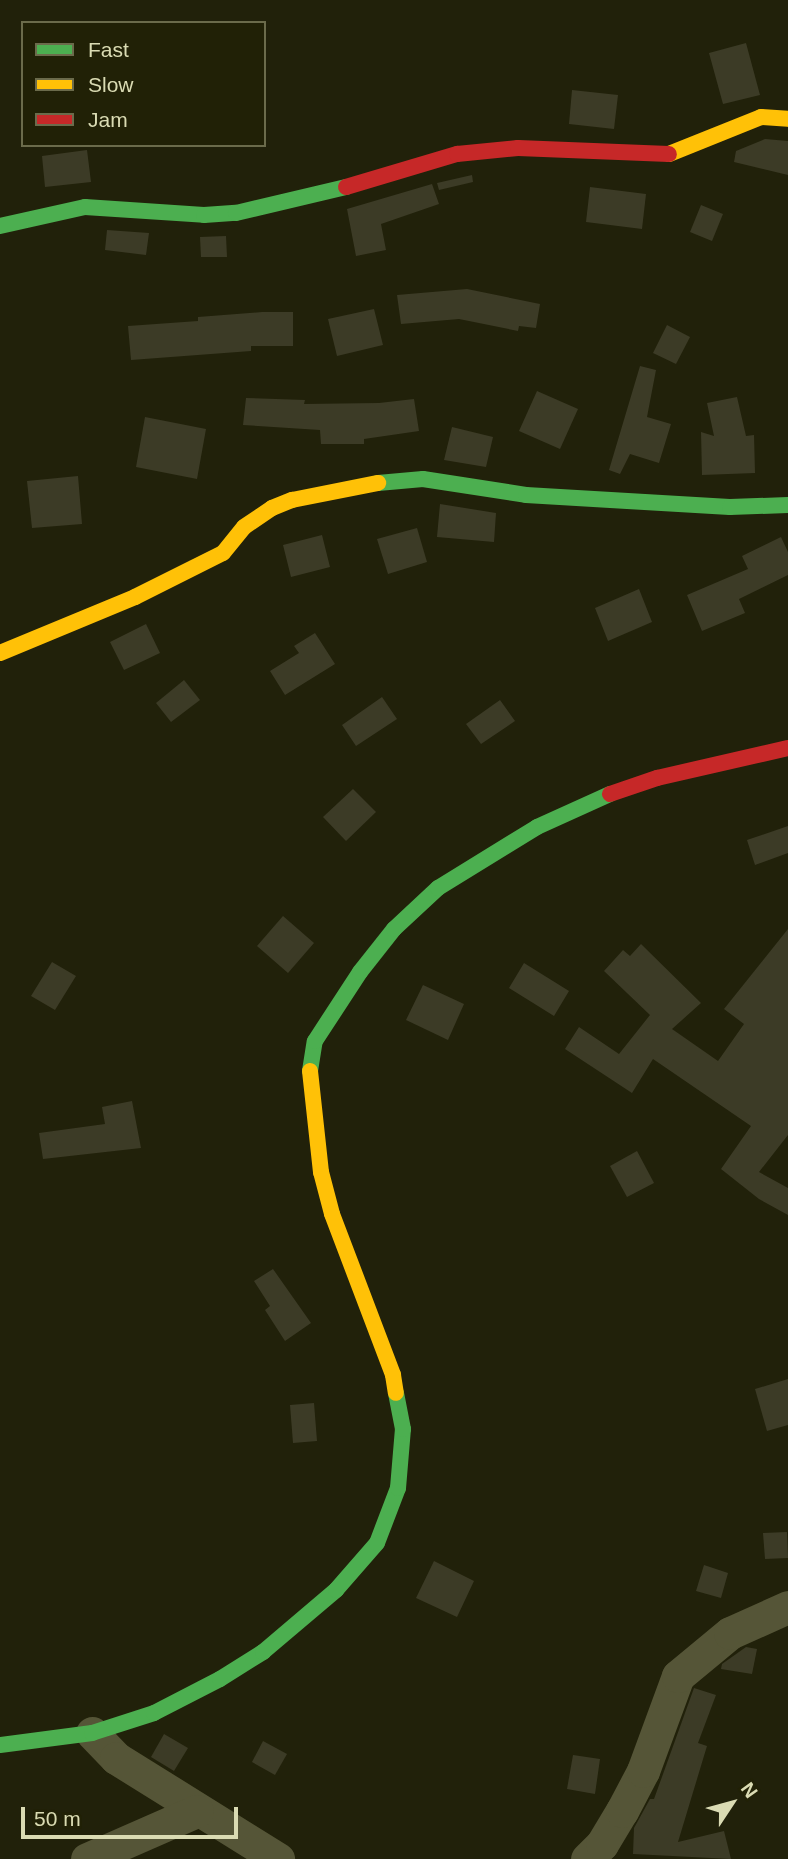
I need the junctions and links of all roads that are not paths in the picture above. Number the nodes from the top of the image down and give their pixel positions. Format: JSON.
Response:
{"nodes":[{"id":1,"x":788,"y":119,"type":"edge"},
{"id":2,"x":0,"y":226,"type":"edge"},
{"id":3,"x":788,"y":505,"type":"edge"},
{"id":4,"x":0,"y":653,"type":"edge"},
{"id":5,"x":788,"y":748,"type":"edge"},
{"id":6,"x":788,"y":1607,"type":"edge"},
{"id":7,"x":92,"y":1734,"type":"junction"},
{"id":8,"x":0,"y":1745,"type":"edge"},
{"id":9,"x":197,"y":1811,"type":"junction"},
{"id":10,"x":87,"y":1859,"type":"edge"},
{"id":11,"x":278,"y":1859,"type":"edge"},
{"id":12,"x":587,"y":1859,"type":"edge"}],
"edges":[{"from":1,"to":2,"type":"street"},
{"from":3,"to":4,"type":"street"},
{"from":5,"to":7,"type":"street"},
{"from":6,"to":12,"type":"street"},
{"from":7,"to":8,"type":"street"},
{"from":7,"to":9,"type":"street"},
{"from":9,"to":10,"type":"street"},
{"from":9,"to":11,"type":"street"}]}
